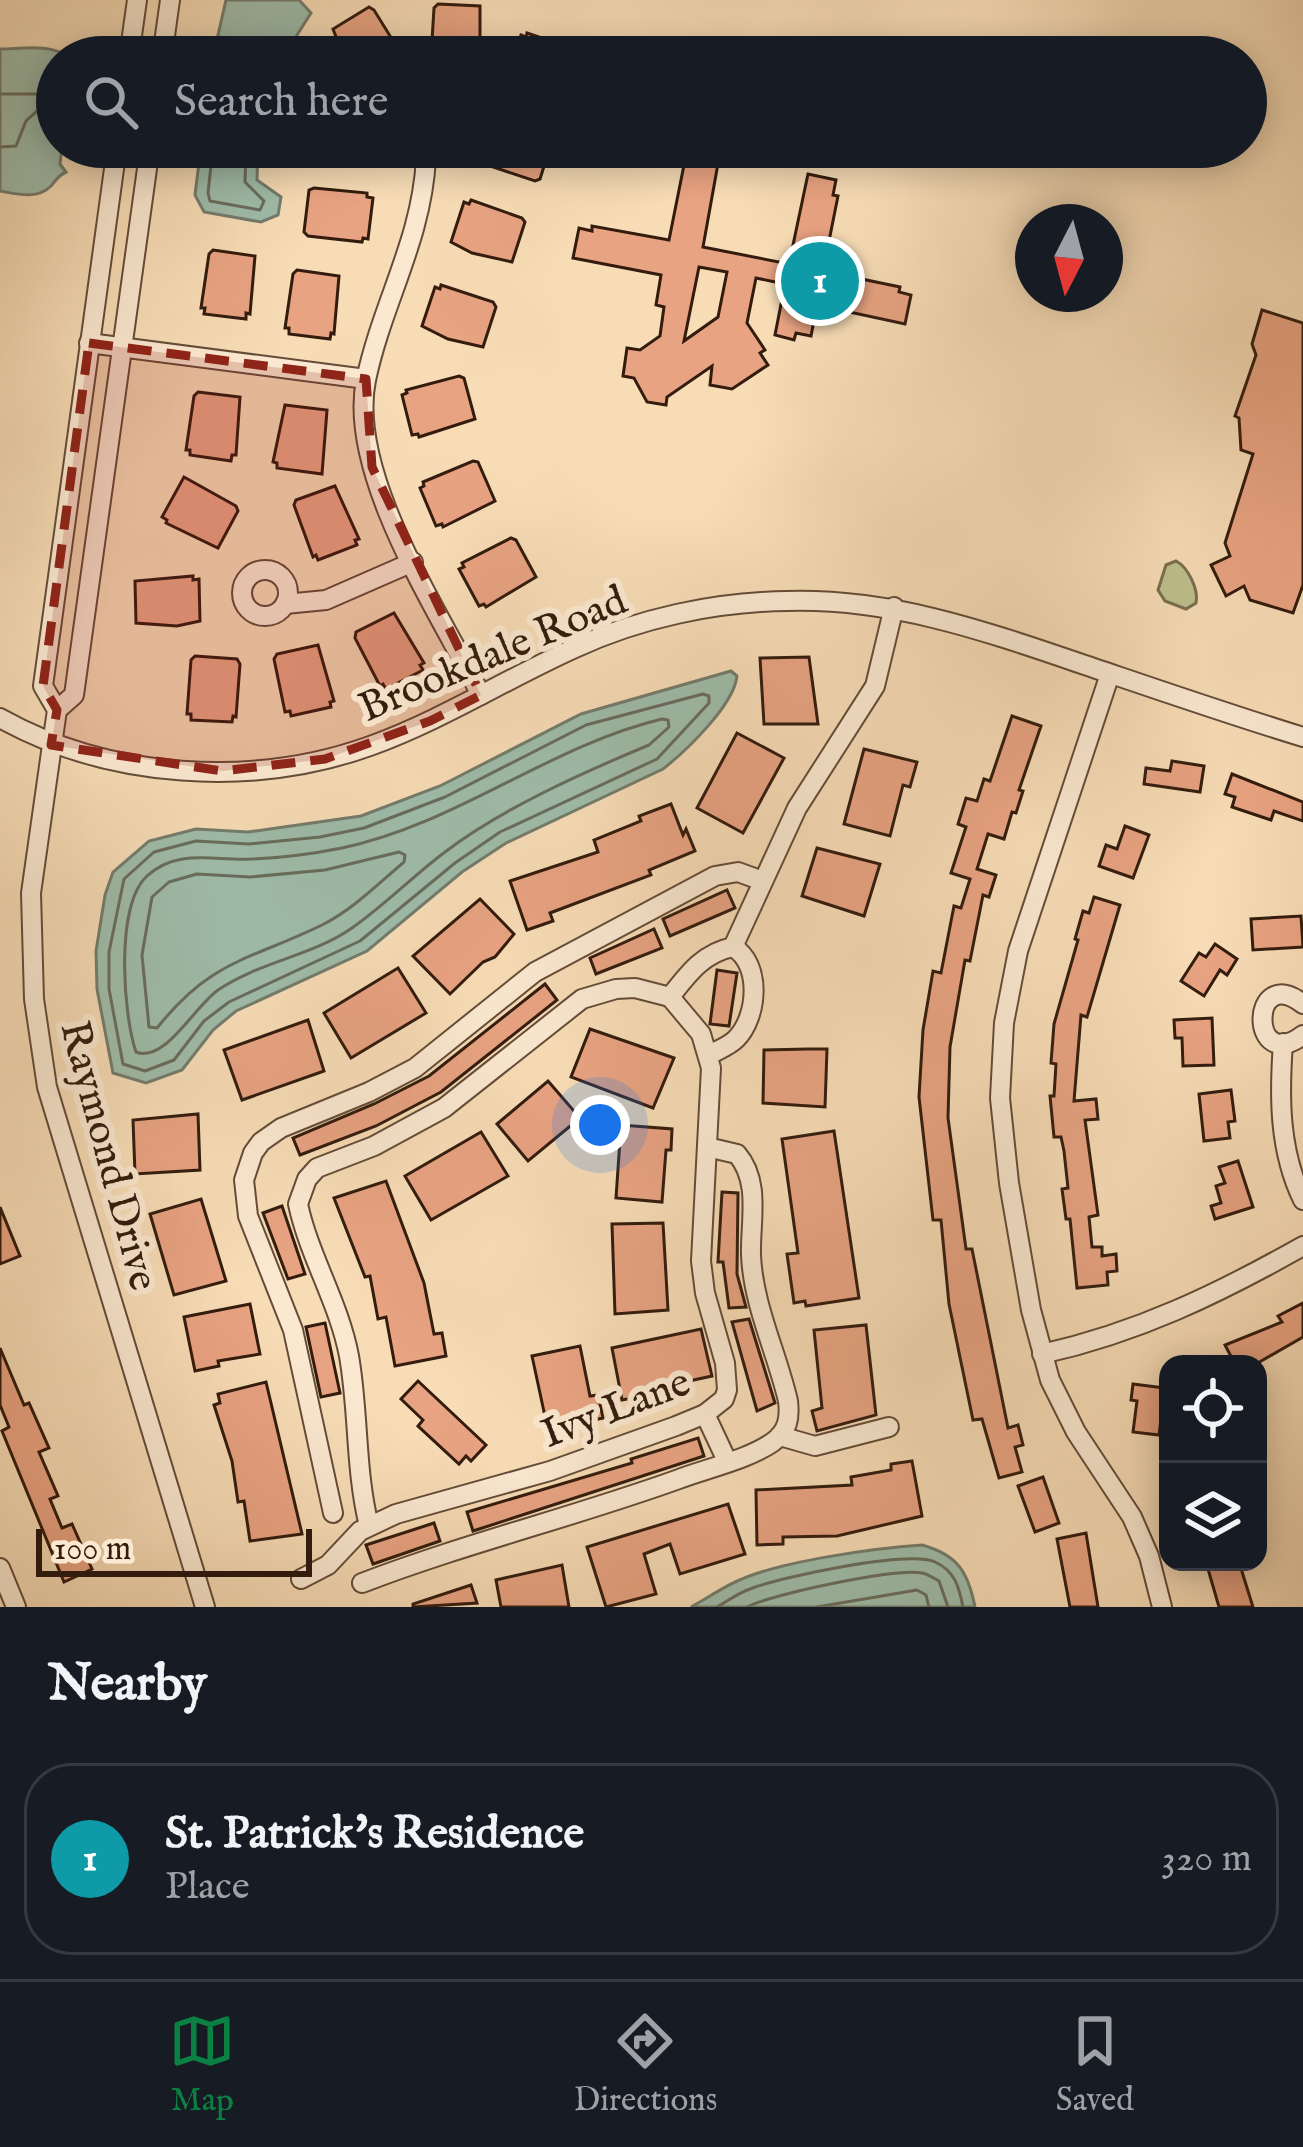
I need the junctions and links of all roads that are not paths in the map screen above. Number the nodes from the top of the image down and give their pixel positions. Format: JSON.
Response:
{"nodes":[{"id":1,"x":137,"y":0,"type":"edge"},
{"id":2,"x":170,"y":0,"type":"edge"},
{"id":3,"x":132,"y":36,"type":"edge"},
{"id":4,"x":165,"y":36,"type":"edge"},
{"id":5,"x":113,"y":168,"type":"edge"},
{"id":6,"x":147,"y":168,"type":"edge"},
{"id":7,"x":425,"y":168,"type":"edge"},
{"id":8,"x":89,"y":343,"type":"junction"},
{"id":9,"x":122,"y":347,"type":"junction"},
{"id":10,"x":366,"y":379,"type":"junction"},
{"id":11,"x":413,"y":562,"type":"junction"},
{"id":12,"x":285,"y":604,"type":"dead end"},
{"id":13,"x":895,"y":608,"type":"junction"},
{"id":14,"x":1110,"y":674,"type":"junction"},
{"id":15,"x":481,"y":695,"type":"junction"},
{"id":16,"x":57,"y":710,"type":"junction"},
{"id":17,"x":0,"y":718,"type":"edge"},
{"id":18,"x":1303,"y":737,"type":"edge"},
{"id":19,"x":51,"y":745,"type":"junction"},
{"id":20,"x":760,"y":880,"type":"junction"},
{"id":21,"x":734,"y":947,"type":"junction"},
{"id":22,"x":670,"y":997,"type":"junction"},
{"id":23,"x":1303,"y":1004,"type":"edge"},
{"id":24,"x":1303,"y":1035,"type":"edge"},
{"id":25,"x":1283,"y":1043,"type":"junction"},
{"id":26,"x":710,"y":1055,"type":"junction"},
{"id":27,"x":707,"y":1147,"type":"junction"},
{"id":28,"x":1303,"y":1200,"type":"edge"},
{"id":29,"x":1303,"y":1246,"type":"edge"},
{"id":30,"x":1042,"y":1354,"type":"junction"},
{"id":31,"x":705,"y":1414,"type":"junction"},
{"id":32,"x":354,"y":1417,"type":"junction"},
{"id":33,"x":314,"y":1425,"type":"junction"},
{"id":34,"x":889,"y":1426,"type":"dead end"},
{"id":35,"x":780,"y":1436,"type":"junction"},
{"id":36,"x":727,"y":1461,"type":"junction"},
{"id":37,"x":333,"y":1513,"type":"dead end"},
{"id":38,"x":369,"y":1526,"type":"junction"},
{"id":39,"x":0,"y":1568,"type":"edge"},
{"id":40,"x":301,"y":1579,"type":"dead end"},
{"id":41,"x":362,"y":1583,"type":"dead end"},
{"id":42,"x":16,"y":1607,"type":"edge"},
{"id":43,"x":204,"y":1607,"type":"edge"},
{"id":44,"x":1162,"y":1607,"type":"edge"}],
"edges":[{"from":1,"to":3,"type":"street"},
{"from":2,"to":4,"type":"street"},
{"from":5,"to":8,"type":"street","name":"Raymond Drive"},
{"from":6,"to":9,"type":"street","name":"Raymond Drive"},
{"from":7,"to":10,"type":"street"},
{"from":8,"to":9,"type":"street"},
{"from":8,"to":16,"type":"street","name":"Raymond Drive"},
{"from":9,"to":10,"type":"street"},
{"from":9,"to":16,"type":"street","name":"Raymond Drive"},
{"from":10,"to":11,"type":"street"},
{"from":11,"to":12,"type":"street"},
{"from":11,"to":15,"type":"street"},
{"from":13,"to":14,"type":"street","name":"Brookdale Road"},
{"from":13,"to":15,"type":"street","name":"Brookdale Road"},
{"from":13,"to":20,"type":"street"},
{"from":14,"to":18,"type":"street","name":"Brookdale Road"},
{"from":14,"to":30,"type":"street"},
{"from":15,"to":19,"type":"street","name":"Brookdale Road"},
{"from":16,"to":19,"type":"street","name":"Raymond Drive"},
{"from":17,"to":19,"type":"street","name":"Brookdale Road"},
{"from":19,"to":43,"type":"street","name":"Raymond Drive"},
{"from":20,"to":21,"type":"street"},
{"from":20,"to":33,"type":"street"},
{"from":21,"to":22,"type":"street"},
{"from":21,"to":26,"type":"street"},
{"from":22,"to":26,"type":"street"},
{"from":22,"to":32,"type":"street"},
{"from":23,"to":25,"type":"street"},
{"from":24,"to":25,"type":"street"},
{"from":25,"to":28,"type":"street"},
{"from":26,"to":27,"type":"street","name":"Ivy Lane"},
{"from":27,"to":31,"type":"street","name":"Ivy Lane"},
{"from":27,"to":35,"type":"street"},
{"from":29,"to":30,"type":"street"},
{"from":30,"to":44,"type":"street"},
{"from":31,"to":36,"type":"street"},
{"from":31,"to":38,"type":"street","name":"Ivy Lane"},
{"from":32,"to":33,"type":"street"},
{"from":32,"to":38,"type":"street"},
{"from":33,"to":37,"type":"street"},
{"from":34,"to":35,"type":"street","name":"Ivy Lane"},
{"from":35,"to":36,"type":"street","name":"Ivy Lane"},
{"from":36,"to":41,"type":"street","name":"Ivy Lane"},
{"from":38,"to":40,"type":"street","name":"Ivy Lane"},
{"from":39,"to":42,"type":"street"}]}
